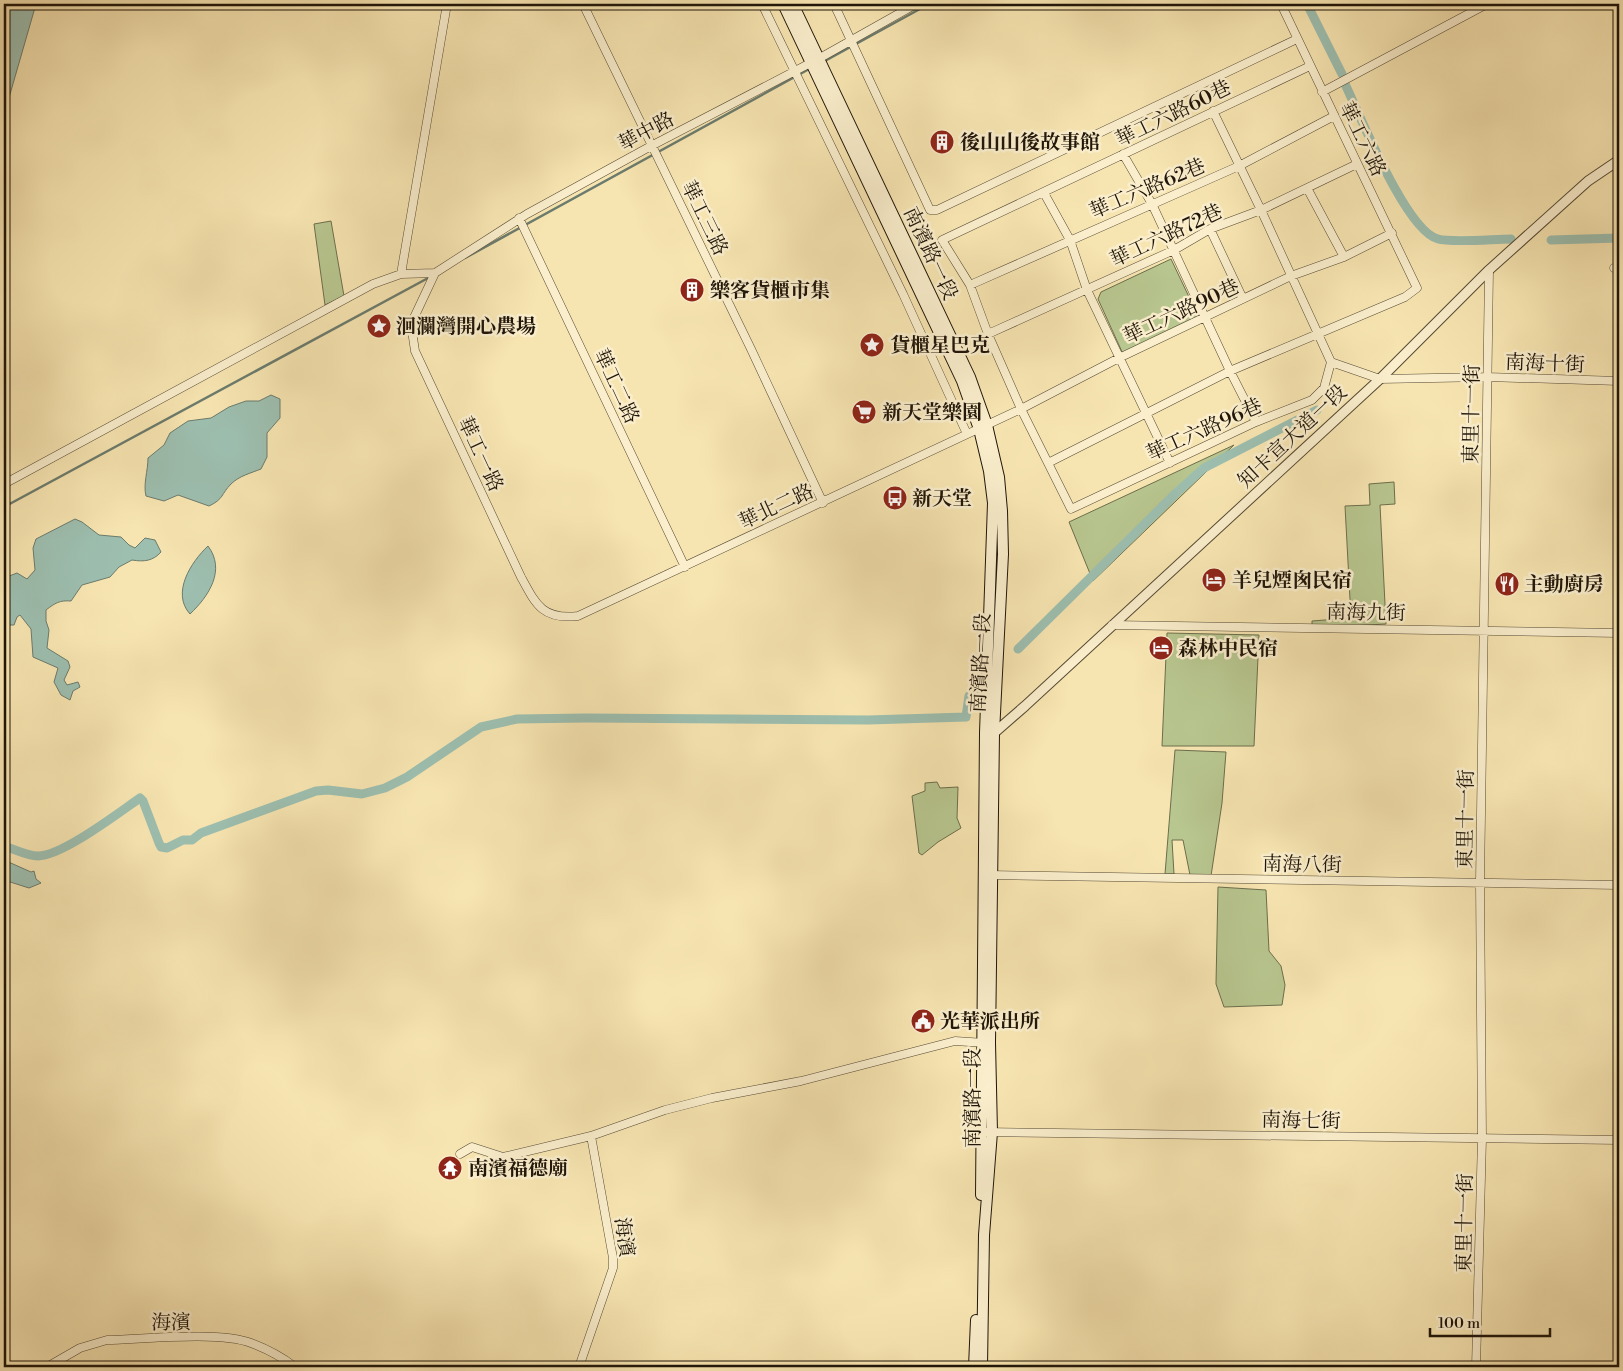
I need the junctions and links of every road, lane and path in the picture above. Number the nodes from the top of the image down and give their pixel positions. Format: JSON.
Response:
{"nodes":[{"id":1,"x":447,"y":4,"type":"edge"},
{"id":2,"x":583,"y":4,"type":"edge"},
{"id":3,"x":762,"y":4,"type":"edge"},
{"id":4,"x":783,"y":4,"type":"edge"},
{"id":5,"x":793,"y":4,"type":"edge"},
{"id":6,"x":834,"y":4,"type":"edge"},
{"id":7,"x":916,"y":4,"type":"edge"},
{"id":8,"x":1281,"y":4,"type":"edge"},
{"id":9,"x":1487,"y":4,"type":"edge"},
{"id":10,"x":1297,"y":39,"type":"junction"},
{"id":11,"x":851,"y":40,"type":"junction"},
{"id":12,"x":816,"y":61,"type":"junction"},
{"id":13,"x":1310,"y":66,"type":"junction"},
{"id":14,"x":794,"y":72,"type":"junction"},
{"id":15,"x":1322,"y":92,"type":"junction"},
{"id":16,"x":1213,"y":111,"type":"junction"},
{"id":17,"x":1334,"y":116,"type":"junction"},
{"id":18,"x":651,"y":146,"type":"junction"},
{"id":19,"x":1123,"y":154,"type":"junction"},
{"id":20,"x":1619,"y":160,"type":"edge"},
{"id":21,"x":1357,"y":164,"type":"junction"},
{"id":22,"x":1239,"y":166,"type":"junction"},
{"id":23,"x":1307,"y":188,"type":"junction"},
{"id":24,"x":1044,"y":193,"type":"junction"},
{"id":25,"x":1152,"y":204,"type":"junction"},
{"id":26,"x":1261,"y":210,"type":"junction"},
{"id":27,"x":519,"y":218,"type":"junction"},
{"id":28,"x":1210,"y":229,"type":"junction"},
{"id":29,"x":1392,"y":233,"type":"junction"},
{"id":30,"x":1070,"y":240,"type":"junction"},
{"id":31,"x":1174,"y":250,"type":"junction"},
{"id":32,"x":1344,"y":257,"type":"junction"},
{"id":33,"x":1489,"y":270,"type":"junction"},
{"id":34,"x":435,"y":273,"type":"junction"},
{"id":35,"x":401,"y":274,"type":"junction"},
{"id":36,"x":1292,"y":276,"type":"junction"},
{"id":37,"x":970,"y":285,"type":"junction"},
{"id":38,"x":1087,"y":290,"type":"junction"},
{"id":39,"x":1243,"y":299,"type":"junction"},
{"id":40,"x":1205,"y":319,"type":"junction"},
{"id":41,"x":988,"y":334,"type":"junction"},
{"id":42,"x":1319,"y":334,"type":"junction"},
{"id":43,"x":1119,"y":358,"type":"junction"},
{"id":44,"x":1331,"y":362,"type":"junction"},
{"id":45,"x":1230,"y":372,"type":"junction"},
{"id":46,"x":1487,"y":377,"type":"junction"},
{"id":47,"x":1380,"y":379,"type":"junction"},
{"id":48,"x":1619,"y":381,"type":"edge"},
{"id":49,"x":1021,"y":409,"type":"junction"},
{"id":50,"x":1146,"y":413,"type":"junction"},
{"id":51,"x":1256,"y":422,"type":"junction"},
{"id":52,"x":983,"y":427,"type":"junction"},
{"id":53,"x":967,"y":434,"type":"junction"},
{"id":54,"x":1170,"y":462,"type":"junction"},
{"id":55,"x":1048,"y":463,"type":"junction"},
{"id":56,"x":4,"y":484,"type":"edge"},
{"id":57,"x":823,"y":502,"type":"junction"},
{"id":58,"x":685,"y":568,"type":"junction"},
{"id":59,"x":578,"y":616,"type":"joint"},
{"id":60,"x":1112,"y":625,"type":"junction"},
{"id":61,"x":1484,"y":630,"type":"junction"},
{"id":62,"x":1619,"y":633,"type":"edge"},
{"id":63,"x":990,"y":733,"type":"junction"},
{"id":64,"x":989,"y":875,"type":"junction"},
{"id":65,"x":1480,"y":882,"type":"junction"},
{"id":66,"x":1619,"y":885,"type":"edge"},
{"id":67,"x":985,"y":1043,"type":"junction"},
{"id":68,"x":987,"y":1132,"type":"junction"},
{"id":69,"x":591,"y":1136,"type":"junction"},
{"id":70,"x":1482,"y":1138,"type":"junction"},
{"id":71,"x":1619,"y":1140,"type":"edge"},
{"id":72,"x":460,"y":1154,"type":"dead end"},
{"id":73,"x":47,"y":1367,"type":"edge"},
{"id":74,"x":295,"y":1367,"type":"edge"},
{"id":75,"x":579,"y":1367,"type":"edge"},
{"id":76,"x":974,"y":1367,"type":"edge"},
{"id":77,"x":982,"y":1367,"type":"edge"},
{"id":78,"x":1476,"y":1367,"type":"edge"}],
"edges":[{"from":1,"to":35,"type":"street"},
{"from":2,"to":18,"type":"street","name":"華工三路"},
{"from":3,"to":14,"type":"street"},
{"from":4,"to":12,"type":"main road","name":"南濱路一段"},
{"from":5,"to":12,"type":"main road","name":"南濱路一段"},
{"from":6,"to":11,"type":"street"},
{"from":7,"to":11,"type":"street","name":"華中路"},
{"from":8,"to":10,"type":"street","name":"華工六路"},
{"from":9,"to":15,"type":"street"},
{"from":10,"to":11,"type":"street"},
{"from":10,"to":13,"type":"street","name":"華工六路"},
{"from":11,"to":12,"type":"street","name":"華中路"},
{"from":12,"to":14,"type":"street","name":"華中路"},
{"from":12,"to":52,"type":"main road","name":"南濱路一段"},
{"from":13,"to":15,"type":"street","name":"華工六路"},
{"from":13,"to":16,"type":"street","name":"華工六路60巷"},
{"from":14,"to":18,"type":"street","name":"華中路"},
{"from":14,"to":53,"type":"street"},
{"from":15,"to":17,"type":"street","name":"華工六路"},
{"from":16,"to":19,"type":"street","name":"華工六路60巷"},
{"from":16,"to":22,"type":"street"},
{"from":17,"to":21,"type":"street","name":"華工六路"},
{"from":17,"to":22,"type":"street","name":"華工六路62巷"},
{"from":18,"to":27,"type":"street","name":"華中路"},
{"from":18,"to":57,"type":"street","name":"華工三路"},
{"from":19,"to":24,"type":"street","name":"華工六路60巷"},
{"from":19,"to":25,"type":"street"},
{"from":20,"to":33,"type":"street","name":"知卡宣大道一段"},
{"from":21,"to":23,"type":"street","name":"華工六路72巷"},
{"from":21,"to":29,"type":"street","name":"華工六路"},
{"from":22,"to":25,"type":"street","name":"華工六路62巷"},
{"from":22,"to":26,"type":"street"},
{"from":23,"to":26,"type":"street","name":"華工六路72巷"},
{"from":23,"to":32,"type":"street"},
{"from":24,"to":30,"type":"street"},
{"from":24,"to":37,"type":"street","name":"華工六路60巷"},
{"from":25,"to":30,"type":"street","name":"華工六路62巷"},
{"from":25,"to":31,"type":"street"},
{"from":26,"to":28,"type":"street","name":"華工六路72巷"},
{"from":26,"to":36,"type":"street"},
{"from":27,"to":34,"type":"street","name":"華中路"},
{"from":27,"to":58,"type":"street","name":"華工二路"},
{"from":28,"to":31,"type":"street","name":"華工六路72巷"},
{"from":28,"to":39,"type":"street"},
{"from":29,"to":32,"type":"street","name":"華工六路90巷"},
{"from":29,"to":42,"type":"street","name":"華工六路"},
{"from":30,"to":37,"type":"street","name":"華工六路62巷"},
{"from":30,"to":38,"type":"street"},
{"from":31,"to":38,"type":"street","name":"華工六路72巷"},
{"from":31,"to":40,"type":"street"},
{"from":32,"to":36,"type":"street","name":"華工六路90巷"},
{"from":33,"to":46,"type":"street","name":"東里十一街"},
{"from":33,"to":47,"type":"street","name":"知卡宣大道一段"},
{"from":34,"to":35,"type":"street"},
{"from":34,"to":59,"type":"street","name":"華工一路"},
{"from":35,"to":56,"type":"street"},
{"from":36,"to":39,"type":"street","name":"華工六路90巷"},
{"from":36,"to":42,"type":"street"},
{"from":37,"to":41,"type":"street"},
{"from":38,"to":41,"type":"street","name":"華工六路72巷"},
{"from":38,"to":43,"type":"street"},
{"from":39,"to":40,"type":"street","name":"華工六路90巷"},
{"from":40,"to":43,"type":"street","name":"華工六路90巷"},
{"from":40,"to":45,"type":"street"},
{"from":41,"to":49,"type":"street"},
{"from":42,"to":44,"type":"street"},
{"from":42,"to":45,"type":"street"},
{"from":43,"to":49,"type":"street","name":"華工六路90巷"},
{"from":43,"to":50,"type":"street"},
{"from":44,"to":47,"type":"street"},
{"from":44,"to":51,"type":"street","name":"華工六路96巷"},
{"from":45,"to":50,"type":"street"},
{"from":45,"to":51,"type":"street"},
{"from":46,"to":47,"type":"street","name":"南海十街"},
{"from":46,"to":48,"type":"street","name":"南海十街"},
{"from":46,"to":61,"type":"street","name":"東里十一街"},
{"from":47,"to":60,"type":"street","name":"知卡宣大道一段"},
{"from":49,"to":52,"type":"street","name":"華工六路90巷"},
{"from":49,"to":55,"type":"street"},
{"from":50,"to":54,"type":"street"},
{"from":50,"to":55,"type":"street"},
{"from":51,"to":54,"type":"street","name":"華工六路96巷"},
{"from":52,"to":53,"type":"street","name":"華北二路"},
{"from":52,"to":63,"type":"main road","name":"南濱路一段"},
{"from":53,"to":57,"type":"street","name":"華北二路"},
{"from":54,"to":55,"type":"street","name":"華工六路96巷"},
{"from":57,"to":58,"type":"street","name":"華北二路"},
{"from":58,"to":59,"type":"street","name":"華北二路"},
{"from":60,"to":61,"type":"street","name":"南海九街"},
{"from":60,"to":63,"type":"street","name":"知卡宣大道一段"},
{"from":61,"to":62,"type":"street","name":"南海九街"},
{"from":61,"to":65,"type":"street","name":"東里十一街"},
{"from":63,"to":64,"type":"main road","name":"南濱路一段"},
{"from":64,"to":65,"type":"street","name":"南海八街"},
{"from":64,"to":67,"type":"main road","name":"南濱路一段"},
{"from":65,"to":66,"type":"street","name":"南海八街"},
{"from":65,"to":70,"type":"street","name":"東里十一街"},
{"from":67,"to":68,"type":"main road","name":"南濱路一段"},
{"from":67,"to":69,"type":"street"},
{"from":68,"to":70,"type":"street","name":"南海七街"},
{"from":68,"to":76,"type":"main road","name":"南濱路一段"},
{"from":68,"to":77,"type":"main road","name":"南濱路一段"},
{"from":69,"to":72,"type":"street"},
{"from":69,"to":75,"type":"street","name":"海濱"},
{"from":70,"to":71,"type":"street","name":"南海七街"},
{"from":70,"to":78,"type":"street","name":"東里十一街"},
{"from":73,"to":74,"type":"street","name":"海濱"}]}
